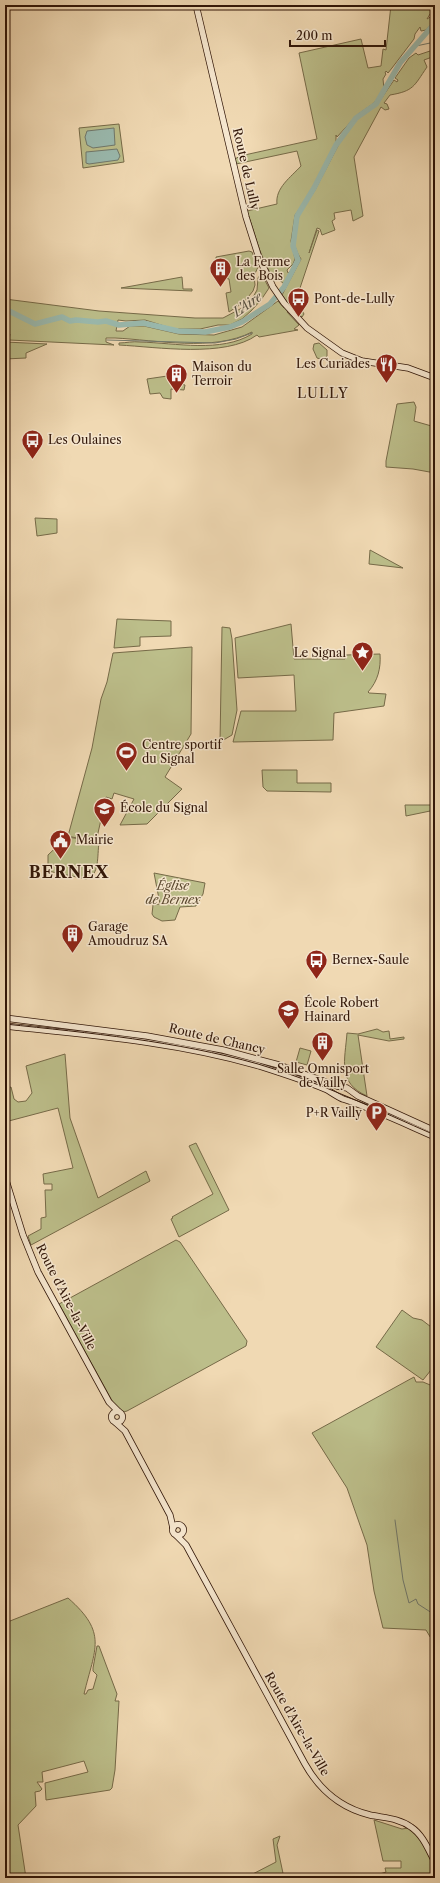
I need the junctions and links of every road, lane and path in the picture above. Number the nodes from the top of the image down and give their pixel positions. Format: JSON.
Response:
{"nodes":[{"id":1,"x":196,"y":5,"type":"edge"},
{"id":2,"x":305,"y":324,"type":"junction"},
{"id":3,"x":435,"y":374,"type":"edge"},
{"id":4,"x":435,"y":378,"type":"edge"},
{"id":5,"x":5,"y":1018,"type":"edge"},
{"id":6,"x":5,"y":1026,"type":"edge"},
{"id":7,"x":343,"y":1087,"type":"junction"},
{"id":8,"x":350,"y":1091,"type":"junction"},
{"id":9,"x":339,"y":1096,"type":"junction"},
{"id":10,"x":347,"y":1099,"type":"junction"},
{"id":11,"x":435,"y":1131,"type":"edge"},
{"id":12,"x":435,"y":1137,"type":"edge"},
{"id":13,"x":5,"y":1177,"type":"edge"},
{"id":14,"x":109,"y":1402,"type":"junction"},
{"id":15,"x":118,"y":1411,"type":"junction"},
{"id":16,"x":112,"y":1415,"type":"junction"},
{"id":17,"x":122,"y":1419,"type":"junction"},
{"id":18,"x":116,"y":1423,"type":"junction"},
{"id":19,"x":125,"y":1431,"type":"junction"},
{"id":20,"x":170,"y":1515,"type":"junction"},
{"id":21,"x":180,"y":1525,"type":"junction"},
{"id":22,"x":173,"y":1528,"type":"junction"},
{"id":23,"x":184,"y":1532,"type":"junction"},
{"id":24,"x":177,"y":1536,"type":"junction"},
{"id":25,"x":186,"y":1545,"type":"junction"},
{"id":26,"x":435,"y":1862,"type":"edge"}],
"edges":[{"from":1,"to":2,"type":"main road","name":"Route de Lully"},
{"from":2,"to":3,"type":"main road","name":"Route de Lully"},
{"from":2,"to":4,"type":"main road","name":"Route de Lully"},
{"from":5,"to":7,"type":"main road","name":"Route de Chancy"},
{"from":6,"to":9,"type":"main road","name":"Route de Chancy"},
{"from":7,"to":8,"type":"main road","name":"Route de Chancy"},
{"from":7,"to":9,"type":"main road"},
{"from":8,"to":10,"type":"main road"},
{"from":8,"to":11,"type":"main road","name":"Route de Chancy"},
{"from":9,"to":10,"type":"main road","name":"Route de Chancy"},
{"from":10,"to":12,"type":"main road","name":"Route de Chancy"},
{"from":13,"to":14,"type":"main road","name":"Route d'Aire-la-Ville"},
{"from":14,"to":15,"type":"main road","name":"Route d'Aire-la-Ville"},
{"from":14,"to":16,"type":"main road","name":"Route d'Aire-la-Ville"},
{"from":15,"to":16,"type":"main road"},
{"from":15,"to":17,"type":"main road"},
{"from":16,"to":18,"type":"main road"},
{"from":17,"to":18,"type":"main road"},
{"from":17,"to":19,"type":"main road"},
{"from":18,"to":19,"type":"main road"},
{"from":19,"to":20,"type":"main road"},
{"from":20,"to":21,"type":"main road"},
{"from":20,"to":22,"type":"main road"},
{"from":21,"to":22,"type":"main road"},
{"from":21,"to":23,"type":"main road"},
{"from":22,"to":24,"type":"main road"},
{"from":23,"to":24,"type":"main road"},
{"from":23,"to":25,"type":"main road","name":"Route d'Aire-la-Ville"},
{"from":24,"to":25,"type":"main road","name":"Route d'Aire-la-Ville"},
{"from":25,"to":26,"type":"main road","name":"Route d'Aire-la-Ville"}]}
